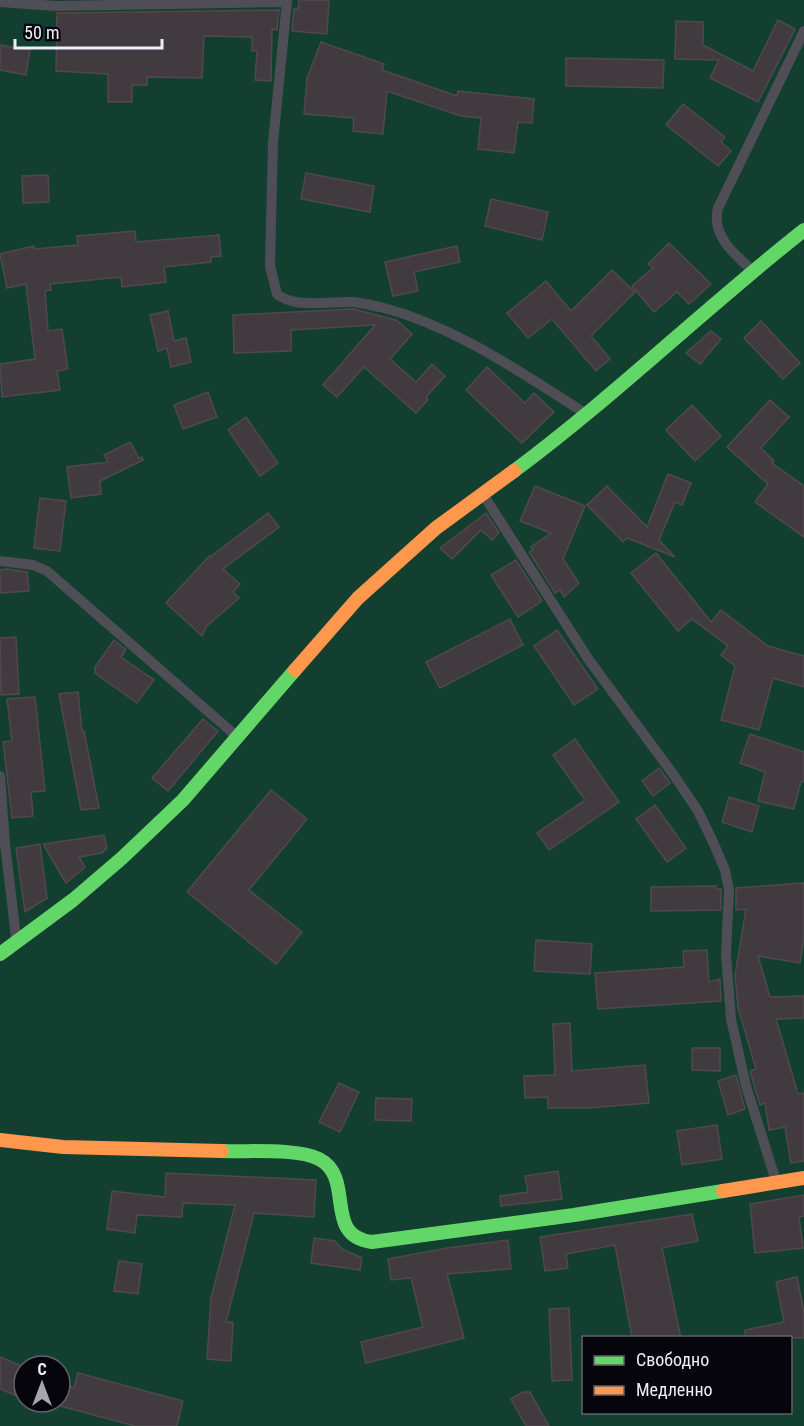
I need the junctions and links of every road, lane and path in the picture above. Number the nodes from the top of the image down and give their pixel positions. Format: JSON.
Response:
{"nodes":[{"id":1,"x":287,"y":1,"type":"edge"},
{"id":2,"x":0,"y":2,"type":"edge"},
{"id":3,"x":804,"y":31,"type":"edge"},
{"id":4,"x":804,"y":230,"type":"edge"},
{"id":5,"x":752,"y":271,"type":"junction"},
{"id":6,"x":585,"y":414,"type":"junction"},
{"id":7,"x":483,"y":493,"type":"junction"},
{"id":8,"x":0,"y":561,"type":"edge"},
{"id":9,"x":236,"y":736,"type":"junction"},
{"id":10,"x":0,"y":776,"type":"edge"},
{"id":11,"x":17,"y":943,"type":"junction"},
{"id":12,"x":0,"y":954,"type":"edge"},
{"id":13,"x":0,"y":1140,"type":"edge"},
{"id":14,"x":804,"y":1178,"type":"edge"},
{"id":15,"x":776,"y":1182,"type":"junction"}],
"edges":[{"from":1,"to":2,"type":"lane"},
{"from":1,"to":6,"type":"lane"},
{"from":3,"to":5,"type":"lane"},
{"from":4,"to":5,"type":"street"},
{"from":5,"to":6,"type":"street"},
{"from":6,"to":7,"type":"street"},
{"from":7,"to":9,"type":"street"},
{"from":7,"to":15,"type":"lane"},
{"from":8,"to":9,"type":"lane"},
{"from":9,"to":11,"type":"street"},
{"from":10,"to":11,"type":"lane"},
{"from":11,"to":12,"type":"street"},
{"from":13,"to":15,"type":"street"},
{"from":14,"to":15,"type":"street"}]}
